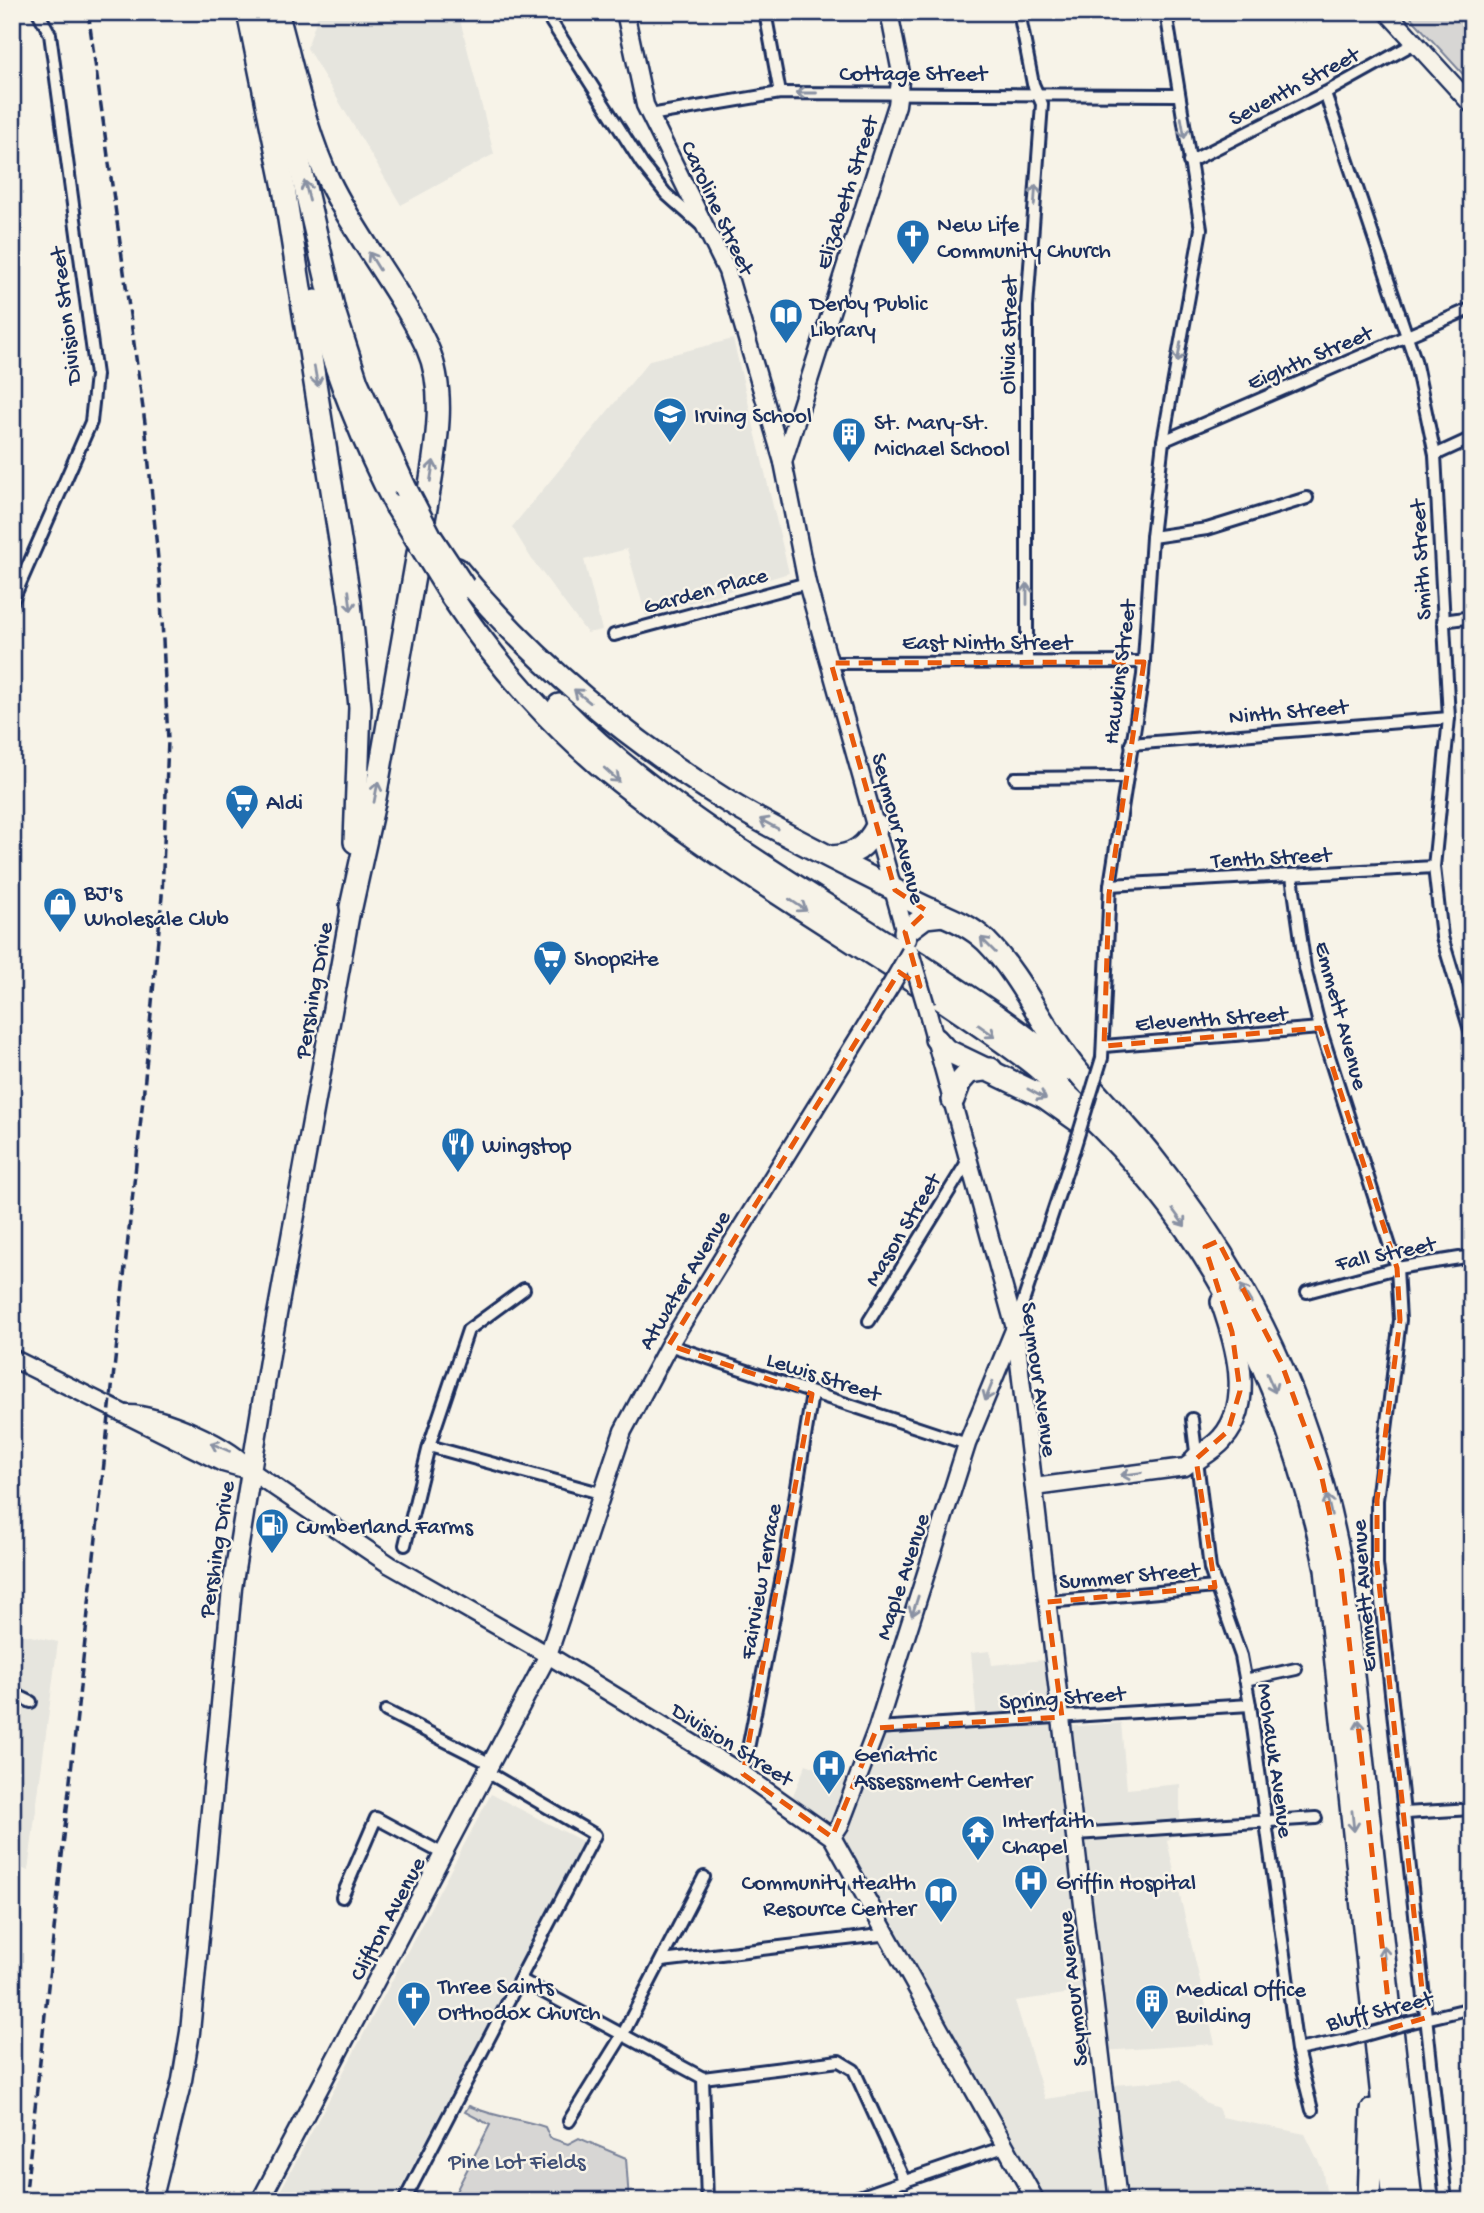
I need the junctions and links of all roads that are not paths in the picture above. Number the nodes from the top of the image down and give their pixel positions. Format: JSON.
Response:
{"nodes":[{"id":1,"x":38,"y":12,"type":"edge"},
{"id":2,"x":248,"y":12,"type":"edge"},
{"id":3,"x":545,"y":12,"type":"edge"},
{"id":4,"x":625,"y":12,"type":"edge"},
{"id":5,"x":765,"y":12,"type":"edge"},
{"id":6,"x":889,"y":12,"type":"edge"},
{"id":7,"x":1019,"y":12,"type":"edge"},
{"id":8,"x":1166,"y":12,"type":"edge"},
{"id":9,"x":1387,"y":12,"type":"edge"},
{"id":10,"x":273,"y":13,"type":"edge"},
{"id":11,"x":1415,"y":43,"type":"junction"},
{"id":12,"x":263,"y":47,"type":"junction"},
{"id":13,"x":780,"y":93,"type":"junction"},
{"id":14,"x":899,"y":93,"type":"junction"},
{"id":15,"x":1325,"y":93,"type":"junction"},
{"id":16,"x":1038,"y":94,"type":"junction"},
{"id":17,"x":1177,"y":95,"type":"junction"},
{"id":18,"x":1472,"y":105,"type":"edge"},
{"id":19,"x":650,"y":116,"type":"junction"},
{"id":20,"x":1189,"y":162,"type":"junction"},
{"id":21,"x":284,"y":188,"type":"junction"},
{"id":22,"x":708,"y":232,"type":"junction"},
{"id":23,"x":1472,"y":308,"type":"edge"},
{"id":24,"x":1407,"y":337,"type":"junction"},
{"id":25,"x":1472,"y":438,"type":"edge"},
{"id":26,"x":1163,"y":441,"type":"junction"},
{"id":27,"x":1436,"y":455,"type":"junction"},
{"id":28,"x":783,"y":462,"type":"junction"},
{"id":29,"x":401,"y":496,"type":"junction"},
{"id":30,"x":1307,"y":499,"type":"dead end"},
{"id":31,"x":1152,"y":537,"type":"junction"},
{"id":32,"x":807,"y":583,"type":"junction"},
{"id":33,"x":461,"y":589,"type":"junction"},
{"id":34,"x":12,"y":602,"type":"edge"},
{"id":35,"x":1472,"y":617,"type":"edge"},
{"id":36,"x":1443,"y":621,"type":"junction"},
{"id":37,"x":614,"y":635,"type":"dead end"},
{"id":38,"x":1027,"y":662,"type":"junction"},
{"id":39,"x":1144,"y":662,"type":"junction"},
{"id":40,"x":831,"y":663,"type":"junction"},
{"id":41,"x":1449,"y":718,"type":"junction"},
{"id":42,"x":1131,"y":744,"type":"junction"},
{"id":43,"x":1126,"y":777,"type":"junction"},
{"id":44,"x":1015,"y":778,"type":"dead end"},
{"id":45,"x":877,"y":826,"type":"junction"},
{"id":46,"x":831,"y":857,"type":"junction"},
{"id":47,"x":1434,"y":867,"type":"junction"},
{"id":48,"x":1292,"y":876,"type":"junction"},
{"id":49,"x":1110,"y":885,"type":"junction"},
{"id":50,"x":895,"y":890,"type":"junction"},
{"id":51,"x":351,"y":907,"type":"junction"},
{"id":52,"x":952,"y":917,"type":"junction"},
{"id":53,"x":908,"y":943,"type":"junction"},
{"id":54,"x":1320,"y":1028,"type":"junction"},
{"id":55,"x":1472,"y":1037,"type":"edge"},
{"id":56,"x":936,"y":1038,"type":"junction"},
{"id":57,"x":1104,"y":1046,"type":"junction"},
{"id":58,"x":991,"y":1069,"type":"junction"},
{"id":59,"x":953,"y":1100,"type":"junction"},
{"id":60,"x":1150,"y":1153,"type":"junction"},
{"id":61,"x":969,"y":1159,"type":"junction"},
{"id":62,"x":1150,"y":1179,"type":"junction"},
{"id":63,"x":1472,"y":1256,"type":"edge"},
{"id":64,"x":1207,"y":1257,"type":"junction"},
{"id":65,"x":1398,"y":1268,"type":"junction"},
{"id":66,"x":524,"y":1289,"type":"dead end"},
{"id":67,"x":1307,"y":1292,"type":"dead end"},
{"id":68,"x":869,"y":1321,"type":"dead end"},
{"id":69,"x":1015,"y":1328,"type":"junction"},
{"id":70,"x":669,"y":1345,"type":"junction"},
{"id":71,"x":12,"y":1358,"type":"edge"},
{"id":72,"x":812,"y":1394,"type":"junction"},
{"id":73,"x":1192,"y":1419,"type":"dead end"},
{"id":74,"x":967,"y":1444,"type":"junction"},
{"id":75,"x":429,"y":1446,"type":"junction"},
{"id":76,"x":1196,"y":1459,"type":"junction"},
{"id":77,"x":251,"y":1471,"type":"junction"},
{"id":78,"x":1034,"y":1487,"type":"junction"},
{"id":79,"x":600,"y":1493,"type":"junction"},
{"id":80,"x":405,"y":1545,"type":"dead end"},
{"id":81,"x":1215,"y":1587,"type":"junction"},
{"id":82,"x":1047,"y":1602,"type":"junction"},
{"id":83,"x":548,"y":1655,"type":"junction"},
{"id":84,"x":1296,"y":1669,"type":"dead end"},
{"id":85,"x":1245,"y":1679,"type":"junction"},
{"id":86,"x":12,"y":1693,"type":"edge"},
{"id":87,"x":31,"y":1702,"type":"dead end"},
{"id":88,"x":1250,"y":1705,"type":"junction"},
{"id":89,"x":386,"y":1711,"type":"dead end"},
{"id":90,"x":1062,"y":1717,"type":"junction"},
{"id":91,"x":877,"y":1728,"type":"junction"},
{"id":92,"x":489,"y":1768,"type":"junction"},
{"id":93,"x":743,"y":1774,"type":"junction"},
{"id":94,"x":1472,"y":1809,"type":"edge"},
{"id":95,"x":1405,"y":1814,"type":"junction"},
{"id":96,"x":1316,"y":1818,"type":"dead end"},
{"id":97,"x":1264,"y":1821,"type":"junction"},
{"id":98,"x":1076,"y":1834,"type":"junction"},
{"id":99,"x":832,"y":1837,"type":"junction"},
{"id":100,"x":445,"y":1856,"type":"junction"},
{"id":101,"x":704,"y":1877,"type":"dead end"},
{"id":102,"x":342,"y":1897,"type":"dead end"},
{"id":103,"x":889,"y":1934,"type":"junction"},
{"id":104,"x":662,"y":1961,"type":"junction"},
{"id":105,"x":521,"y":1980,"type":"junction"},
{"id":106,"x":1370,"y":1989,"type":"junction"},
{"id":107,"x":1472,"y":2008,"type":"edge"},
{"id":108,"x":1425,"y":2018,"type":"junction"},
{"id":109,"x":623,"y":2034,"type":"junction"},
{"id":110,"x":1297,"y":2050,"type":"junction"},
{"id":111,"x":1396,"y":2073,"type":"junction"},
{"id":112,"x":703,"y":2078,"type":"junction"},
{"id":113,"x":1312,"y":2110,"type":"dead end"},
{"id":114,"x":569,"y":2121,"type":"dead end"},
{"id":115,"x":1007,"y":2146,"type":"junction"},
{"id":116,"x":905,"y":2182,"type":"junction"},
{"id":117,"x":152,"y":2201,"type":"edge"},
{"id":118,"x":260,"y":2201,"type":"edge"},
{"id":119,"x":404,"y":2201,"type":"edge"},
{"id":120,"x":707,"y":2201,"type":"edge"},
{"id":121,"x":847,"y":2201,"type":"edge"},
{"id":122,"x":1037,"y":2201,"type":"edge"},
{"id":123,"x":1118,"y":2201,"type":"edge"},
{"id":124,"x":1369,"y":2201,"type":"edge"},
{"id":125,"x":1393,"y":2201,"type":"edge"},
{"id":126,"x":1410,"y":2201,"type":"edge"},
{"id":127,"x":1421,"y":2201,"type":"edge"},
{"id":128,"x":1447,"y":2201,"type":"edge"}],
"edges":[{"from":1,"to":34,"type":"street","name":"Division Street"},
{"from":2,"to":12,"type":"highway"},
{"from":3,"to":22,"type":"street"},
{"from":4,"to":19,"type":"main road","name":"Caroline Street"},
{"from":5,"to":13,"type":"street"},
{"from":6,"to":14,"type":"main road","name":"Elizabeth Street"},
{"from":7,"to":16,"type":"street","name":"Olivia Street"},
{"from":8,"to":17,"type":"street","name":"Hawkins Street"},
{"from":9,"to":11,"type":"main road"},
{"from":10,"to":12,"type":"highway"},
{"from":51,"to":10,"type":"highway","one_way":true},
{"from":11,"to":15,"type":"street","name":"Seventh Street"},
{"from":11,"to":18,"type":"main road"},
{"from":12,"to":21,"type":"highway"},
{"from":29,"to":12,"type":"highway","one_way":true},
{"from":14,"to":13,"type":"street","name":"Cottage Street","one_way":true},
{"from":13,"to":19,"type":"street","name":"Cottage Street"},
{"from":14,"to":16,"type":"street","name":"Cottage Street"},
{"from":14,"to":28,"type":"main road","name":"Elizabeth Street"},
{"from":15,"to":20,"type":"street","name":"Seventh Street"},
{"from":15,"to":24,"type":"street","name":"Smith Street"},
{"from":16,"to":17,"type":"street","name":"Cottage Street"},
{"from":38,"to":16,"type":"street","name":"Olivia Street","one_way":true},
{"from":17,"to":20,"type":"street","name":"Hawkins Street","one_way":true},
{"from":19,"to":22,"type":"main road","name":"Caroline Street"},
{"from":20,"to":26,"type":"street","name":"Hawkins Street","one_way":true},
{"from":21,"to":29,"type":"highway"},
{"from":21,"to":51,"type":"highway","one_way":true},
{"from":22,"to":28,"type":"main road","name":"Caroline Street"},
{"from":23,"to":24,"type":"street","name":"Eighth Street"},
{"from":24,"to":26,"type":"street","name":"Eighth Street"},
{"from":24,"to":27,"type":"street","name":"Smith Street"},
{"from":25,"to":27,"type":"street"},
{"from":26,"to":31,"type":"street","name":"Hawkins Street"},
{"from":27,"to":36,"type":"street","name":"Smith Street"},
{"from":28,"to":32,"type":"main road","name":"Seymour Avenue"},
{"from":29,"to":33,"type":"highway","bridge":true},
{"from":29,"to":33,"type":"highway","bridge":true},
{"from":30,"to":31,"type":"street"},
{"from":31,"to":39,"type":"street","name":"Hawkins Street"},
{"from":32,"to":37,"type":"street","name":"Garden Place"},
{"from":32,"to":40,"type":"main road","name":"Seymour Avenue"},
{"from":46,"to":33,"type":"highway","one_way":true},
{"from":33,"to":60,"type":"highway"},
{"from":33,"to":62,"type":"highway","one_way":true},
{"from":35,"to":36,"type":"street"},
{"from":36,"to":41,"type":"street","name":"Smith Street"},
{"from":38,"to":39,"type":"street","name":"East Ninth Street"},
{"from":38,"to":40,"type":"street","name":"East Ninth Street"},
{"from":39,"to":42,"type":"street","name":"Hawkins Street"},
{"from":40,"to":45,"type":"main road","name":"Seymour Avenue"},
{"from":41,"to":42,"type":"street","name":"Ninth Street"},
{"from":41,"to":47,"type":"street","name":"Smith Street"},
{"from":42,"to":43,"type":"street","name":"Hawkins Street"},
{"from":43,"to":44,"type":"street"},
{"from":43,"to":49,"type":"street","name":"Hawkins Street"},
{"from":45,"to":46,"type":"highway"},
{"from":45,"to":50,"type":"main road","name":"Seymour Avenue"},
{"from":46,"to":50,"type":"highway"},
{"from":47,"to":48,"type":"street","name":"Tenth Street"},
{"from":47,"to":55,"type":"street","name":"Smith Street"},
{"from":48,"to":49,"type":"street","name":"Tenth Street"},
{"from":48,"to":54,"type":"street","name":"Emmett Avenue"},
{"from":49,"to":57,"type":"street","name":"Hawkins Street"},
{"from":50,"to":52,"type":"highway"},
{"from":50,"to":53,"type":"main road","name":"Seymour Avenue"},
{"from":51,"to":77,"type":"main road","name":"Pershing Drive"},
{"from":52,"to":53,"type":"highway"},
{"from":60,"to":52,"type":"highway","one_way":true},
{"from":53,"to":56,"type":"main road","name":"Seymour Avenue","bridge":true},
{"from":53,"to":70,"type":"main road","name":"Atwater Avenue","bridge":true},
{"from":54,"to":57,"type":"street","name":"Eleventh Street"},
{"from":54,"to":65,"type":"street","name":"Emmett Avenue"},
{"from":56,"to":58,"type":"highway"},
{"from":56,"to":59,"type":"main road","name":"Seymour Avenue"},
{"from":57,"to":69,"type":"street","name":"Hawkins Street","bridge":true},
{"from":58,"to":59,"type":"highway"},
{"from":58,"to":62,"type":"highway","one_way":true},
{"from":59,"to":61,"type":"main road","name":"Seymour Avenue"},
{"from":111,"to":60,"type":"highway","one_way":true},
{"from":61,"to":68,"type":"street","name":"Mason Street"},
{"from":61,"to":69,"type":"main road","name":"Seymour Avenue"},
{"from":62,"to":64,"type":"highway","one_way":true},
{"from":63,"to":65,"type":"street","name":"Fall Street"},
{"from":64,"to":76,"type":"highway"},
{"from":64,"to":106,"type":"highway","one_way":true},
{"from":65,"to":67,"type":"street","name":"Fall Street"},
{"from":65,"to":95,"type":"street","name":"Emmett Avenue"},
{"from":66,"to":75,"type":"street"},
{"from":69,"to":74,"type":"main road","name":"Maple Avenue","one_way":true},
{"from":69,"to":78,"type":"main road","name":"Seymour Avenue"},
{"from":70,"to":72,"type":"street","name":"Lewis Street"},
{"from":70,"to":79,"type":"main road","name":"Atwater Avenue"},
{"from":71,"to":77,"type":"main road","name":"Division Street"},
{"from":72,"to":74,"type":"street","name":"Lewis Street"},
{"from":72,"to":93,"type":"street","name":"Fairview Terrace"},
{"from":73,"to":76,"type":"street","name":"Mohawk Avenue"},
{"from":74,"to":91,"type":"main road","name":"Maple Avenue","one_way":true},
{"from":75,"to":79,"type":"street"},
{"from":75,"to":80,"type":"street"},
{"from":76,"to":78,"type":"main road","one_way":true},
{"from":76,"to":81,"type":"street","name":"Mohawk Avenue"},
{"from":77,"to":83,"type":"main road","name":"Division Street"},
{"from":77,"to":117,"type":"main road","name":"Pershing Drive"},
{"from":78,"to":82,"type":"main road","name":"Seymour Avenue"},
{"from":79,"to":83,"type":"main road","name":"Atwater Avenue"},
{"from":81,"to":82,"type":"street","name":"Summer Street"},
{"from":81,"to":85,"type":"street","name":"Mohawk Avenue"},
{"from":82,"to":90,"type":"main road","name":"Seymour Avenue"},
{"from":83,"to":92,"type":"main road","name":"Clifton Avenue"},
{"from":83,"to":93,"type":"main road","name":"Division Street"},
{"from":84,"to":85,"type":"street"},
{"from":85,"to":88,"type":"street","name":"Mohawk Avenue"},
{"from":86,"to":87,"type":"street"},
{"from":88,"to":90,"type":"street","name":"Spring Street"},
{"from":88,"to":97,"type":"street","name":"Mohawk Avenue"},
{"from":89,"to":92,"type":"street"},
{"from":90,"to":91,"type":"street","name":"Spring Street"},
{"from":90,"to":98,"type":"main road","name":"Seymour Avenue"},
{"from":91,"to":99,"type":"main road","name":"Maple Avenue"},
{"from":92,"to":100,"type":"main road","name":"Clifton Avenue"},
{"from":92,"to":105,"type":"street"},
{"from":93,"to":99,"type":"main road","name":"Division Street"},
{"from":94,"to":95,"type":"street"},
{"from":95,"to":108,"type":"street","name":"Emmett Avenue"},
{"from":96,"to":97,"type":"street"},
{"from":97,"to":98,"type":"street"},
{"from":97,"to":110,"type":"street","name":"Mohawk Avenue"},
{"from":98,"to":123,"type":"main road","name":"Seymour Avenue"},
{"from":99,"to":103,"type":"main road","name":"Division Street"},
{"from":100,"to":102,"type":"street"},
{"from":100,"to":118,"type":"main road","name":"Clifton Avenue"},
{"from":101,"to":104,"type":"street"},
{"from":103,"to":104,"type":"street"},
{"from":103,"to":115,"type":"main road","name":"Division Street"},
{"from":104,"to":109,"type":"street"},
{"from":105,"to":109,"type":"street"},
{"from":105,"to":119,"type":"street"},
{"from":106,"to":124,"type":"highway"},
{"from":106,"to":125,"type":"highway"},
{"from":107,"to":108,"type":"street","name":"Bluff Street"},
{"from":108,"to":110,"type":"street","name":"Bluff Street","bridge":true},
{"from":108,"to":128,"type":"street","name":"Emmett Avenue"},
{"from":109,"to":112,"type":"street"},
{"from":109,"to":114,"type":"street"},
{"from":110,"to":113,"type":"street","name":"Mohawk Avenue"},
{"from":111,"to":126,"type":"highway"},
{"from":111,"to":127,"type":"highway"},
{"from":112,"to":116,"type":"street"},
{"from":112,"to":120,"type":"street"},
{"from":115,"to":116,"type":"street"},
{"from":115,"to":122,"type":"main road","name":"Division Street"},
{"from":116,"to":121,"type":"street"}]}
